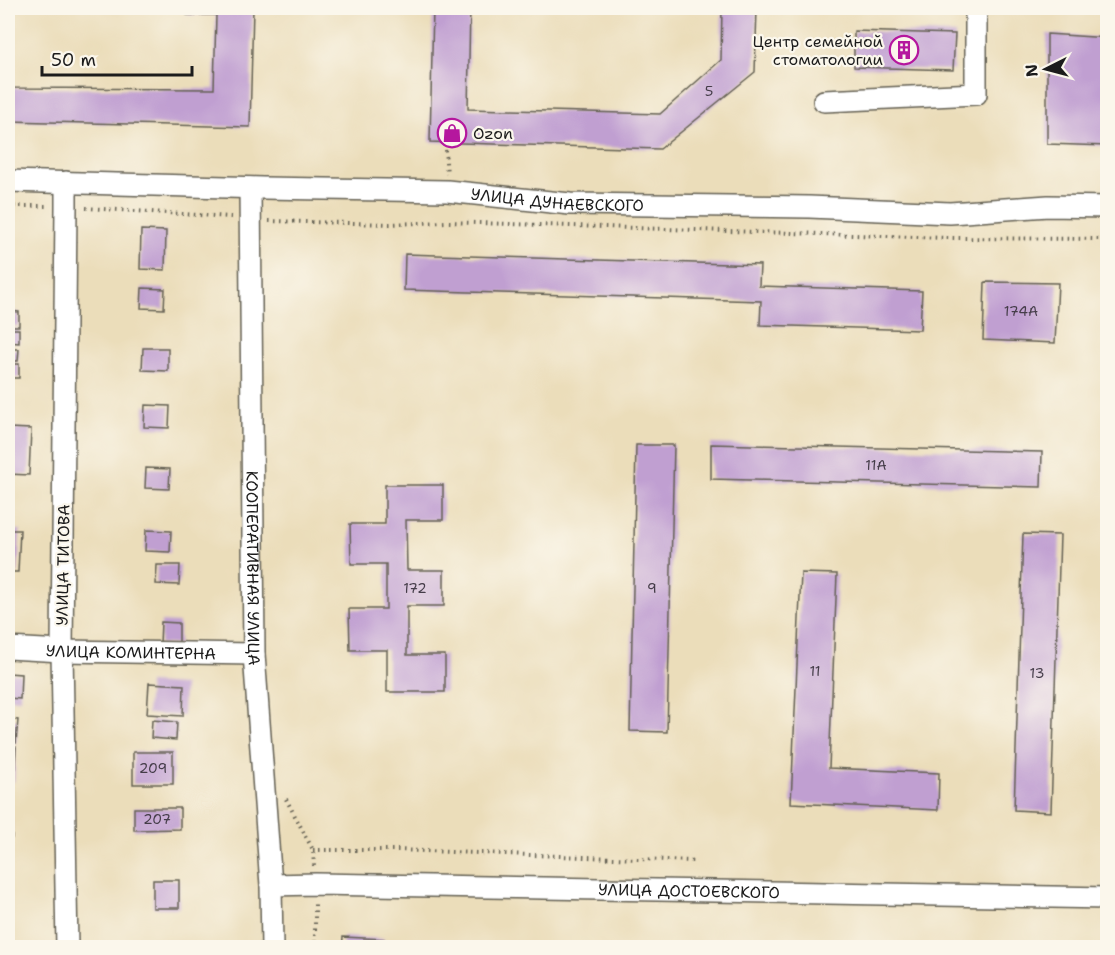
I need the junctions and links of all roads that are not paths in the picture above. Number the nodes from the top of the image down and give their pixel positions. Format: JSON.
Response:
{"nodes":[{"id":1,"x":976,"y":8,"type":"edge"},
{"id":2,"x":824,"y":101,"type":"dead end"},
{"id":3,"x":8,"y":181,"type":"edge"},
{"id":4,"x":66,"y":182,"type":"junction"},
{"id":5,"x":250,"y":188,"type":"junction"},
{"id":6,"x":1107,"y":207,"type":"edge"},
{"id":7,"x":8,"y":648,"type":"edge"},
{"id":8,"x":62,"y":651,"type":"junction"},
{"id":9,"x":254,"y":654,"type":"junction"},
{"id":10,"x":271,"y":885,"type":"junction"},
{"id":11,"x":1107,"y":898,"type":"edge"},
{"id":12,"x":67,"y":948,"type":"edge"},
{"id":13,"x":272,"y":948,"type":"edge"}],
"edges":[{"from":1,"to":2,"type":"street"},
{"from":3,"to":4,"type":"street","name":"УЛИЦА ДУНАЕВСКОГО"},
{"from":4,"to":5,"type":"street","name":"УЛИЦА ДУНАЕВСКОГО"},
{"from":4,"to":8,"type":"street","name":"УЛИЦА ТИТОВА"},
{"from":5,"to":6,"type":"street","name":"УЛИЦА ДУНАЕВСКОГО"},
{"from":5,"to":9,"type":"street","name":"КООПЕРАТИВНАЯ УЛИЦА"},
{"from":7,"to":8,"type":"street","name":"УЛИЦА КОМИНТЕРНА"},
{"from":8,"to":9,"type":"street","name":"УЛИЦА КОМИНТЕРНА"},
{"from":8,"to":12,"type":"street","name":"УЛИЦА ТИТОВА"},
{"from":9,"to":10,"type":"street","name":"КООПЕРАТИВНАЯ УЛИЦА"},
{"from":10,"to":11,"type":"street","name":"УЛИЦА ДОСТОЕВСКОГО"},
{"from":10,"to":13,"type":"street","name":"КООПЕРАТИВНАЯ УЛИЦА"}]}
